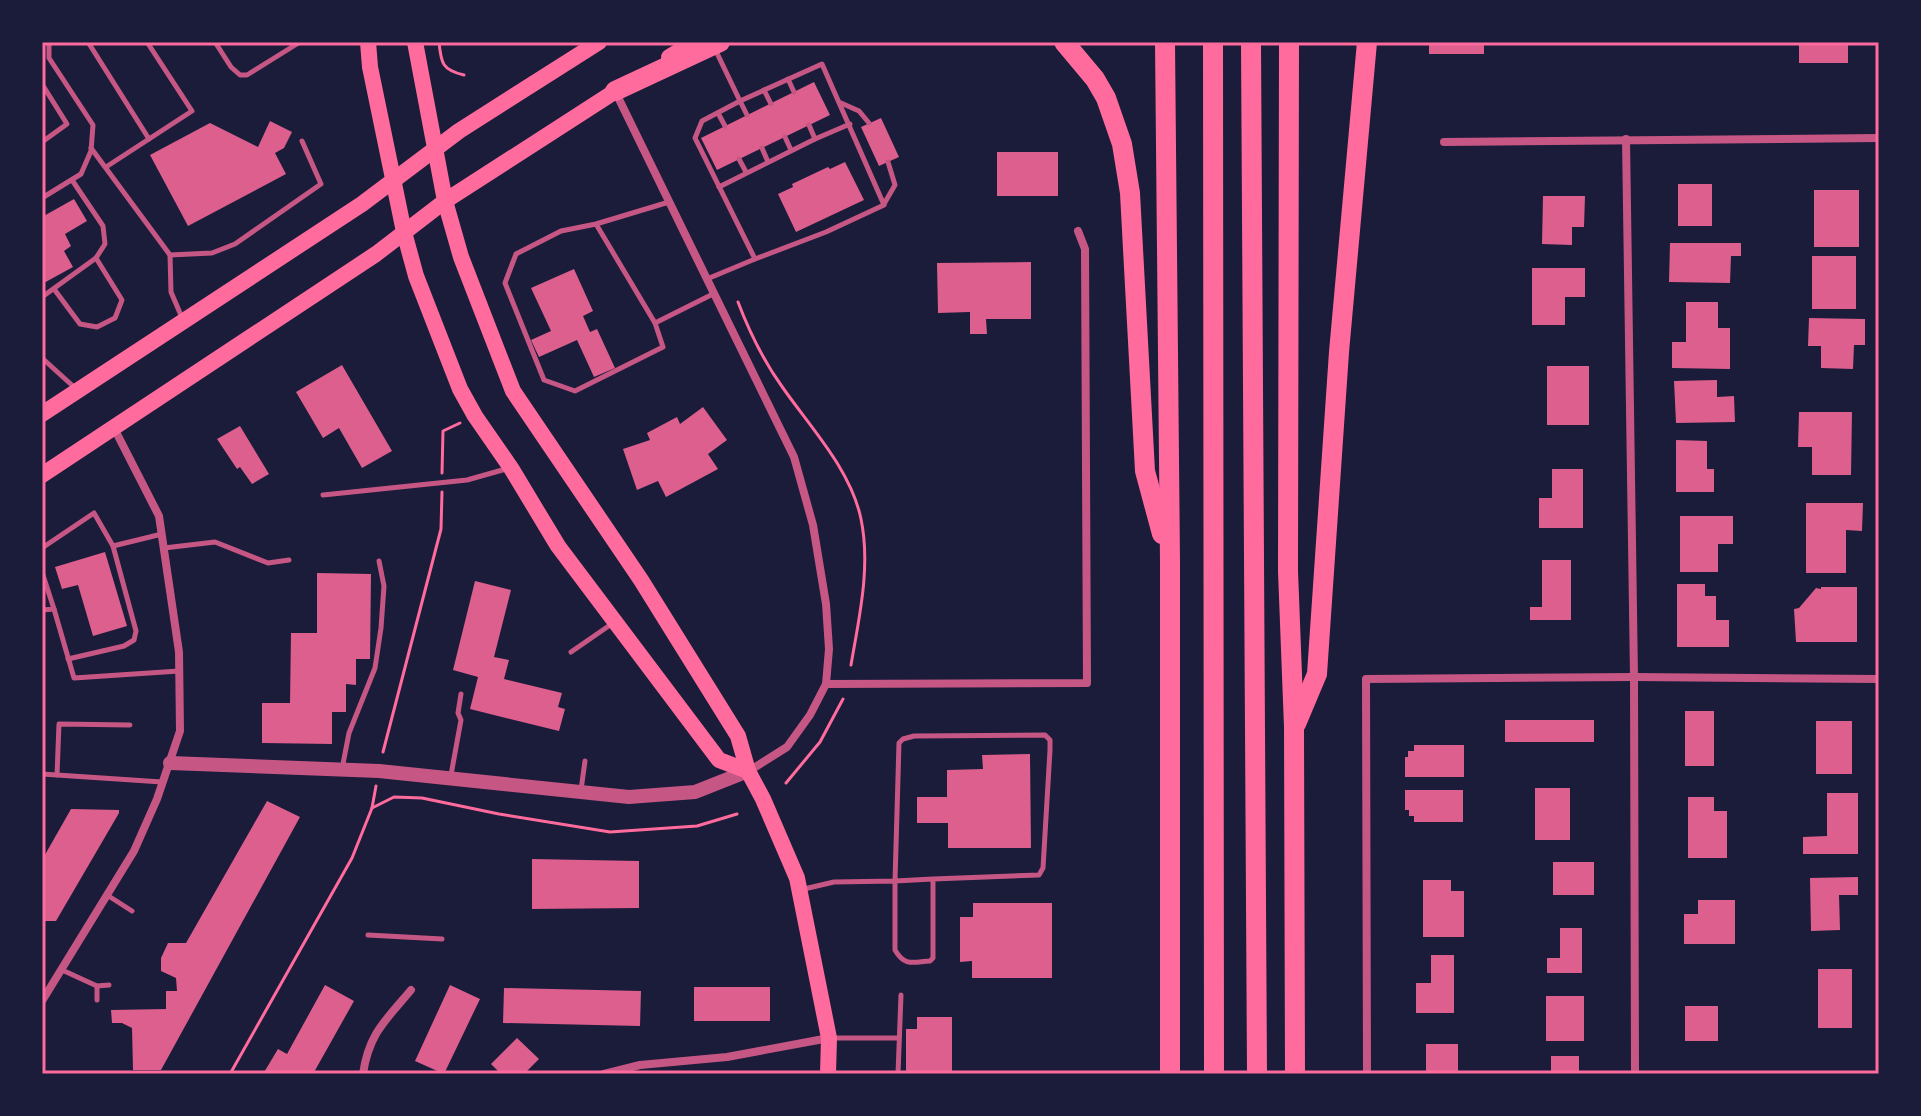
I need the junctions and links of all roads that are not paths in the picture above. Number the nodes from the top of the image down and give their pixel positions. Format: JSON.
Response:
{"nodes":[{"id":1,"x":49,"y":42,"type":"edge"},
{"id":2,"x":88,"y":42,"type":"edge"},
{"id":3,"x":147,"y":42,"type":"edge"},
{"id":4,"x":215,"y":42,"type":"edge"},
{"id":5,"x":300,"y":42,"type":"edge"},
{"id":6,"x":368,"y":42,"type":"edge"},
{"id":7,"x":415,"y":42,"type":"edge"},
{"id":8,"x":599,"y":42,"type":"edge"},
{"id":9,"x":1064,"y":42,"type":"edge"},
{"id":10,"x":1165,"y":42,"type":"edge"},
{"id":11,"x":1213,"y":42,"type":"edge"},
{"id":12,"x":1251,"y":42,"type":"edge"},
{"id":13,"x":1289,"y":42,"type":"edge"},
{"id":14,"x":1367,"y":42,"type":"edge"},
{"id":15,"x":710,"y":43,"type":"edge"},
{"id":16,"x":788,"y":79,"type":"junction"},
{"id":17,"x":42,"y":84,"type":"edge"},
{"id":18,"x":764,"y":90,"type":"junction"},
{"id":19,"x":615,"y":91,"type":"junction"},
{"id":20,"x":794,"y":92,"type":"dead end"},
{"id":21,"x":740,"y":101,"type":"junction"},
{"id":22,"x":840,"y":102,"type":"junction"},
{"id":23,"x":771,"y":104,"type":"dead end"},
{"id":24,"x":718,"y":113,"type":"junction"},
{"id":25,"x":747,"y":115,"type":"dead end"},
{"id":26,"x":869,"y":123,"type":"dead end"},
{"id":27,"x":850,"y":124,"type":"junction"},
{"id":28,"x":809,"y":125,"type":"dead end"},
{"id":29,"x":725,"y":126,"type":"dead end"},
{"id":30,"x":785,"y":137,"type":"dead end"},
{"id":31,"x":1879,"y":138,"type":"edge"},
{"id":32,"x":149,"y":139,"type":"junction"},
{"id":33,"x":815,"y":139,"type":"junction"},
{"id":34,"x":1626,"y":139,"type":"junction"},
{"id":35,"x":302,"y":141,"type":"dead end"},
{"id":36,"x":42,"y":142,"type":"edge"},
{"id":37,"x":1444,"y":142,"type":"dead end"},
{"id":38,"x":91,"y":148,"type":"junction"},
{"id":39,"x":435,"y":148,"type":"junction"},
{"id":40,"x":762,"y":148,"type":"dead end"},
{"id":41,"x":791,"y":150,"type":"junction"},
{"id":42,"x":739,"y":159,"type":"dead end"},
{"id":43,"x":768,"y":162,"type":"junction"},
{"id":44,"x":888,"y":162,"type":"dead end"},
{"id":45,"x":106,"y":167,"type":"junction"},
{"id":46,"x":746,"y":173,"type":"junction"},
{"id":47,"x":393,"y":179,"type":"junction"},
{"id":48,"x":72,"y":180,"type":"junction"},
{"id":49,"x":719,"y":187,"type":"junction"},
{"id":50,"x":42,"y":198,"type":"edge"},
{"id":51,"x":445,"y":201,"type":"junction"},
{"id":52,"x":669,"y":202,"type":"junction"},
{"id":53,"x":884,"y":205,"type":"junction"},
{"id":54,"x":596,"y":224,"type":"junction"},
{"id":55,"x":1078,"y":231,"type":"dead end"},
{"id":56,"x":404,"y":232,"type":"junction"},
{"id":57,"x":170,"y":255,"type":"junction"},
{"id":58,"x":96,"y":258,"type":"junction"},
{"id":59,"x":755,"y":259,"type":"junction"},
{"id":60,"x":706,"y":279,"type":"junction"},
{"id":61,"x":54,"y":289,"type":"junction"},
{"id":62,"x":713,"y":294,"type":"junction"},
{"id":63,"x":42,"y":297,"type":"edge"},
{"id":64,"x":184,"y":321,"type":"junction"},
{"id":65,"x":655,"y":323,"type":"junction"},
{"id":66,"x":42,"y":358,"type":"edge"},
{"id":67,"x":78,"y":390,"type":"junction"},
{"id":68,"x":42,"y":414,"type":"edge"},
{"id":69,"x":114,"y":428,"type":"junction"},
{"id":70,"x":511,"y":468,"type":"junction"},
{"id":71,"x":42,"y":475,"type":"edge"},
{"id":72,"x":323,"y":495,"type":"dead end"},
{"id":73,"x":162,"y":534,"type":"junction"},
{"id":74,"x":113,"y":546,"type":"junction"},
{"id":75,"x":42,"y":548,"type":"edge"},
{"id":76,"x":164,"y":548,"type":"junction"},
{"id":77,"x":289,"y":560,"type":"dead end"},
{"id":78,"x":379,"y":561,"type":"dead end"},
{"id":79,"x":1170,"y":562,"type":"junction"},
{"id":80,"x":42,"y":572,"type":"edge"},
{"id":81,"x":54,"y":609,"type":"junction"},
{"id":82,"x":42,"y":610,"type":"edge"},
{"id":83,"x":615,"y":621,"type":"junction"},
{"id":84,"x":571,"y":652,"type":"dead end"},
{"id":85,"x":68,"y":659,"type":"junction"},
{"id":86,"x":180,"y":671,"type":"junction"},
{"id":87,"x":1634,"y":677,"type":"junction"},
{"id":88,"x":1879,"y":679,"type":"edge"},
{"id":89,"x":826,"y":684,"type":"junction"},
{"id":90,"x":461,"y":694,"type":"dead end"},
{"id":91,"x":130,"y":725,"type":"dead end"},
{"id":92,"x":1294,"y":727,"type":"junction"},
{"id":93,"x":585,"y":761,"type":"dead end"},
{"id":94,"x":170,"y":763,"type":"junction"},
{"id":95,"x":342,"y":770,"type":"junction"},
{"id":96,"x":748,"y":771,"type":"junction"},
{"id":97,"x":42,"y":774,"type":"edge"},
{"id":98,"x":57,"y":775,"type":"junction"},
{"id":99,"x":450,"y":778,"type":"junction"},
{"id":100,"x":163,"y":782,"type":"junction"},
{"id":101,"x":581,"y":791,"type":"junction"},
{"id":102,"x":933,"y":879,"type":"junction"},
{"id":103,"x":895,"y":881,"type":"junction"},
{"id":104,"x":799,"y":890,"type":"junction"},
{"id":105,"x":107,"y":895,"type":"junction"},
{"id":106,"x":132,"y":911,"type":"dead end"},
{"id":107,"x":368,"y":935,"type":"dead end"},
{"id":108,"x":442,"y":939,"type":"dead end"},
{"id":109,"x":61,"y":969,"type":"junction"},
{"id":110,"x":109,"y":985,"type":"dead end"},
{"id":111,"x":97,"y":986,"type":"junction"},
{"id":112,"x":411,"y":990,"type":"dead end"},
{"id":113,"x":901,"y":995,"type":"dead end"},
{"id":114,"x":97,"y":1000,"type":"dead end"},
{"id":115,"x":42,"y":1001,"type":"edge"},
{"id":116,"x":829,"y":1038,"type":"junction"},
{"id":117,"x":898,"y":1038,"type":"junction"},
{"id":118,"x":363,"y":1074,"type":"edge"},
{"id":119,"x":604,"y":1074,"type":"edge"},
{"id":120,"x":828,"y":1074,"type":"edge"},
{"id":121,"x":898,"y":1074,"type":"edge"},
{"id":122,"x":1170,"y":1074,"type":"edge"},
{"id":123,"x":1214,"y":1074,"type":"edge"},
{"id":124,"x":1257,"y":1074,"type":"edge"},
{"id":125,"x":1295,"y":1074,"type":"edge"},
{"id":126,"x":1367,"y":1074,"type":"edge"},
{"id":127,"x":1635,"y":1074,"type":"edge"}],
"edges":[{"from":1,"to":38,"type":"lane"},
{"from":2,"to":32,"type":"lane"},
{"from":3,"to":32,"type":"lane"},
{"from":4,"to":5,"type":"lane"},
{"from":6,"to":47,"type":"main road"},
{"from":7,"to":39,"type":"main road"},
{"from":8,"to":39,"type":"main road"},
{"from":9,"to":79,"type":"highway"},
{"from":10,"to":79,"type":"highway"},
{"from":11,"to":123,"type":"highway"},
{"from":12,"to":124,"type":"highway"},
{"from":13,"to":92,"type":"highway"},
{"from":14,"to":92,"type":"highway"},
{"from":15,"to":19,"type":"highway"},
{"from":15,"to":21,"type":"lane"},
{"from":16,"to":18,"type":"lane"},
{"from":16,"to":20,"type":"lane"},
{"from":16,"to":22,"type":"lane"},
{"from":17,"to":36,"type":"lane"},
{"from":18,"to":21,"type":"lane"},
{"from":18,"to":23,"type":"lane"},
{"from":19,"to":51,"type":"main road"},
{"from":19,"to":52,"type":"street"},
{"from":21,"to":24,"type":"lane"},
{"from":21,"to":25,"type":"lane"},
{"from":22,"to":26,"type":"lane"},
{"from":22,"to":27,"type":"lane"},
{"from":24,"to":29,"type":"lane"},
{"from":24,"to":49,"type":"lane"},
{"from":27,"to":33,"type":"lane"},
{"from":27,"to":53,"type":"lane"},
{"from":28,"to":33,"type":"lane"},
{"from":30,"to":41,"type":"lane"},
{"from":31,"to":34,"type":"street"},
{"from":32,"to":45,"type":"lane"},
{"from":33,"to":41,"type":"lane"},
{"from":34,"to":37,"type":"street"},
{"from":34,"to":87,"type":"street"},
{"from":35,"to":57,"type":"lane"},
{"from":38,"to":45,"type":"lane"},
{"from":38,"to":48,"type":"lane"},
{"from":39,"to":47,"type":"main road"},
{"from":39,"to":51,"type":"main road"},
{"from":40,"to":43,"type":"lane"},
{"from":41,"to":43,"type":"lane"},
{"from":42,"to":46,"type":"lane"},
{"from":43,"to":46,"type":"lane"},
{"from":44,"to":53,"type":"lane"},
{"from":45,"to":57,"type":"lane"},
{"from":46,"to":49,"type":"lane"},
{"from":47,"to":56,"type":"main road"},
{"from":47,"to":64,"type":"main road"},
{"from":48,"to":50,"type":"lane"},
{"from":48,"to":58,"type":"lane"},
{"from":49,"to":59,"type":"lane"},
{"from":51,"to":56,"type":"main road"},
{"from":51,"to":96,"type":"main road"},
{"from":52,"to":54,"type":"lane"},
{"from":52,"to":60,"type":"street"},
{"from":53,"to":59,"type":"lane"},
{"from":54,"to":65,"type":"lane"},
{"from":54,"to":65,"type":"lane"},
{"from":55,"to":89,"type":"street"},
{"from":56,"to":69,"type":"main road"},
{"from":56,"to":70,"type":"main road"},
{"from":57,"to":64,"type":"lane"},
{"from":58,"to":61,"type":"lane"},
{"from":58,"to":61,"type":"lane"},
{"from":59,"to":60,"type":"lane"},
{"from":60,"to":62,"type":"street"},
{"from":61,"to":63,"type":"lane"},
{"from":62,"to":65,"type":"lane"},
{"from":62,"to":89,"type":"street"},
{"from":64,"to":67,"type":"main road"},
{"from":66,"to":67,"type":"lane"},
{"from":67,"to":68,"type":"main road"},
{"from":69,"to":71,"type":"main road"},
{"from":69,"to":73,"type":"street"},
{"from":70,"to":72,"type":"lane"},
{"from":70,"to":83,"type":"main road"},
{"from":73,"to":74,"type":"lane"},
{"from":73,"to":76,"type":"street"},
{"from":74,"to":75,"type":"lane"},
{"from":74,"to":85,"type":"lane"},
{"from":76,"to":77,"type":"lane"},
{"from":76,"to":86,"type":"street"},
{"from":78,"to":95,"type":"lane"},
{"from":79,"to":122,"type":"highway"},
{"from":80,"to":81,"type":"lane"},
{"from":81,"to":82,"type":"lane"},
{"from":81,"to":85,"type":"lane"},
{"from":83,"to":84,"type":"lane"},
{"from":83,"to":96,"type":"main road"},
{"from":85,"to":86,"type":"lane"},
{"from":86,"to":94,"type":"street"},
{"from":87,"to":88,"type":"street"},
{"from":87,"to":126,"type":"street"},
{"from":87,"to":127,"type":"street"},
{"from":89,"to":96,"type":"street"},
{"from":90,"to":99,"type":"lane"},
{"from":91,"to":98,"type":"lane"},
{"from":92,"to":125,"type":"highway"},
{"from":93,"to":101,"type":"lane"},
{"from":94,"to":95,"type":"street"},
{"from":94,"to":100,"type":"street"},
{"from":95,"to":99,"type":"street"},
{"from":96,"to":101,"type":"street"},
{"from":96,"to":104,"type":"main road"},
{"from":97,"to":98,"type":"lane"},
{"from":98,"to":100,"type":"lane"},
{"from":99,"to":101,"type":"street"},
{"from":100,"to":105,"type":"street"},
{"from":102,"to":103,"type":"lane"},
{"from":102,"to":103,"type":"lane"},
{"from":102,"to":103,"type":"lane"},
{"from":103,"to":104,"type":"lane"},
{"from":104,"to":116,"type":"main road"},
{"from":105,"to":106,"type":"lane"},
{"from":105,"to":109,"type":"street"},
{"from":107,"to":108,"type":"lane"},
{"from":109,"to":111,"type":"lane"},
{"from":109,"to":115,"type":"street"},
{"from":110,"to":111,"type":"lane"},
{"from":111,"to":114,"type":"lane"},
{"from":112,"to":118,"type":"street"},
{"from":113,"to":117,"type":"lane"},
{"from":116,"to":117,"type":"lane"},
{"from":116,"to":119,"type":"street"},
{"from":116,"to":120,"type":"main road"},
{"from":117,"to":121,"type":"lane"}]}
